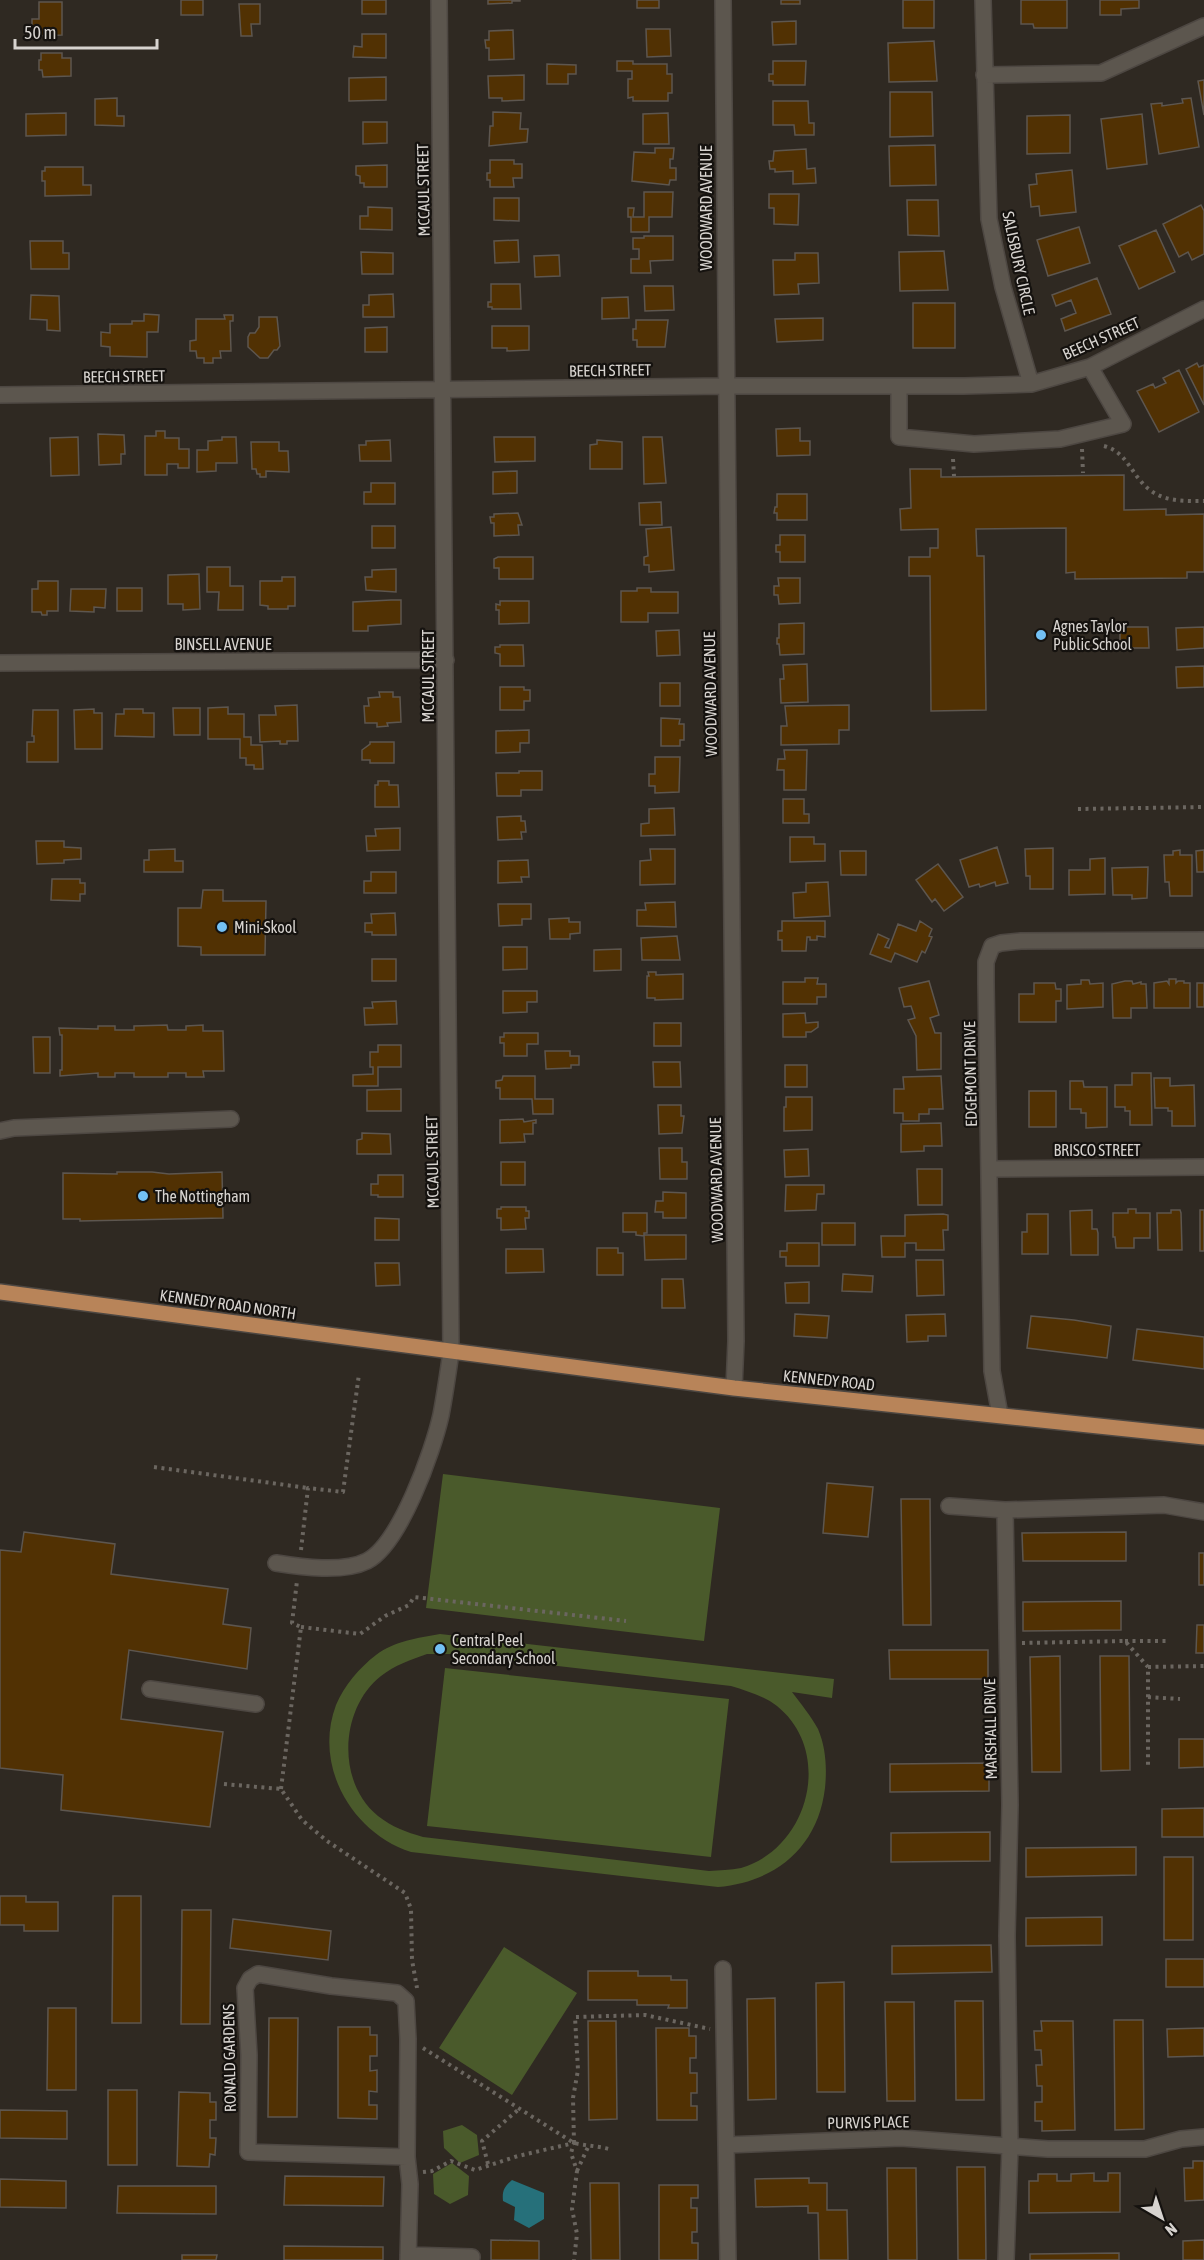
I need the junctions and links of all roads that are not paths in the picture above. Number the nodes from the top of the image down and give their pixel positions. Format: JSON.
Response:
{"nodes":[{"id":1,"x":439,"y":0,"type":"edge"},
{"id":2,"x":723,"y":0,"type":"edge"},
{"id":3,"x":983,"y":0,"type":"edge"},
{"id":4,"x":1204,"y":26,"type":"edge"},
{"id":5,"x":984,"y":75,"type":"junction"},
{"id":6,"x":1204,"y":309,"type":"edge"},
{"id":7,"x":1090,"y":367,"type":"junction"},
{"id":8,"x":1031,"y":384,"type":"junction"},
{"id":9,"x":725,"y":386,"type":"junction"},
{"id":10,"x":899,"y":386,"type":"junction"},
{"id":11,"x":444,"y":390,"type":"junction"},
{"id":12,"x":0,"y":396,"type":"edge"},
{"id":13,"x":446,"y":660,"type":"junction"},
{"id":14,"x":0,"y":663,"type":"edge"},
{"id":15,"x":1204,"y":940,"type":"edge"},
{"id":16,"x":231,"y":1119,"type":"dead end"},
{"id":17,"x":0,"y":1131,"type":"edge"},
{"id":18,"x":1204,"y":1167,"type":"edge"},
{"id":19,"x":990,"y":1169,"type":"junction"},
{"id":20,"x":0,"y":1292,"type":"edge"},
{"id":21,"x":451,"y":1352,"type":"junction"},
{"id":22,"x":734,"y":1388,"type":"junction"},
{"id":23,"x":1000,"y":1415,"type":"junction"},
{"id":24,"x":1204,"y":1437,"type":"edge"},
{"id":25,"x":949,"y":1506,"type":"dead end"},
{"id":26,"x":1005,"y":1510,"type":"junction"},
{"id":27,"x":1204,"y":1512,"type":"edge"},
{"id":28,"x":276,"y":1563,"type":"dead end"},
{"id":29,"x":150,"y":1689,"type":"dead end"},
{"id":30,"x":256,"y":1704,"type":"dead end"},
{"id":31,"x":723,"y":1969,"type":"dead end"},
{"id":32,"x":1204,"y":2137,"type":"edge"},
{"id":33,"x":726,"y":2145,"type":"junction"},
{"id":34,"x":1010,"y":2147,"type":"junction"},
{"id":35,"x":407,"y":2157,"type":"junction"},
{"id":36,"x":408,"y":2257,"type":"edge"},
{"id":37,"x":472,"y":2257,"type":"dead end"},
{"id":38,"x":728,"y":2260,"type":"edge"},
{"id":39,"x":1006,"y":2260,"type":"edge"}],
"edges":[{"from":1,"to":11,"type":"street","name":"MCCAUL STREET"},
{"from":2,"to":9,"type":"street","name":"WOODWARD AVENUE"},
{"from":3,"to":5,"type":"street","name":"SALISBURY CIRCLE"},
{"from":4,"to":5,"type":"street"},
{"from":5,"to":8,"type":"street","name":"SALISBURY CIRCLE"},
{"from":6,"to":7,"type":"street","name":"BEECH STREET"},
{"from":7,"to":8,"type":"street","name":"BEECH STREET"},
{"from":7,"to":10,"type":"street"},
{"from":8,"to":10,"type":"street","name":"BEECH STREET"},
{"from":9,"to":10,"type":"street","name":"BEECH STREET"},
{"from":9,"to":11,"type":"street","name":"BEECH STREET"},
{"from":9,"to":22,"type":"street","name":"WOODWARD AVENUE"},
{"from":11,"to":12,"type":"street","name":"BEECH STREET"},
{"from":11,"to":13,"type":"street","name":"MCCAUL STREET"},
{"from":13,"to":14,"type":"street","name":"BINSELL AVENUE"},
{"from":13,"to":21,"type":"street","name":"MCCAUL STREET"},
{"from":15,"to":19,"type":"street","name":"EDGEMONT DRIVE"},
{"from":16,"to":17,"type":"street"},
{"from":18,"to":19,"type":"street","name":"BRISCO STREET"},
{"from":19,"to":23,"type":"street","name":"EDGEMONT DRIVE"},
{"from":20,"to":21,"type":"main road","name":"KENNEDY ROAD NORTH"},
{"from":21,"to":22,"type":"main road","name":"KENNEDY ROAD"},
{"from":21,"to":28,"type":"street","name":"MCCAUL STREET"},
{"from":22,"to":23,"type":"main road","name":"KENNEDY ROAD"},
{"from":23,"to":24,"type":"main road","name":"KENNEDY ROAD"},
{"from":25,"to":26,"type":"street"},
{"from":26,"to":27,"type":"street"},
{"from":26,"to":34,"type":"street","name":"MARSHALL DRIVE"},
{"from":29,"to":30,"type":"street"},
{"from":31,"to":33,"type":"street"},
{"from":32,"to":34,"type":"street"},
{"from":33,"to":34,"type":"street","name":"PURVIS PLACE"},
{"from":33,"to":38,"type":"street"},
{"from":34,"to":39,"type":"street","name":"MARSHALL DRIVE"},
{"from":35,"to":35,"type":"street","name":"RONALD GARDENS"},
{"from":35,"to":36,"type":"street"},
{"from":36,"to":37,"type":"street"}]}
